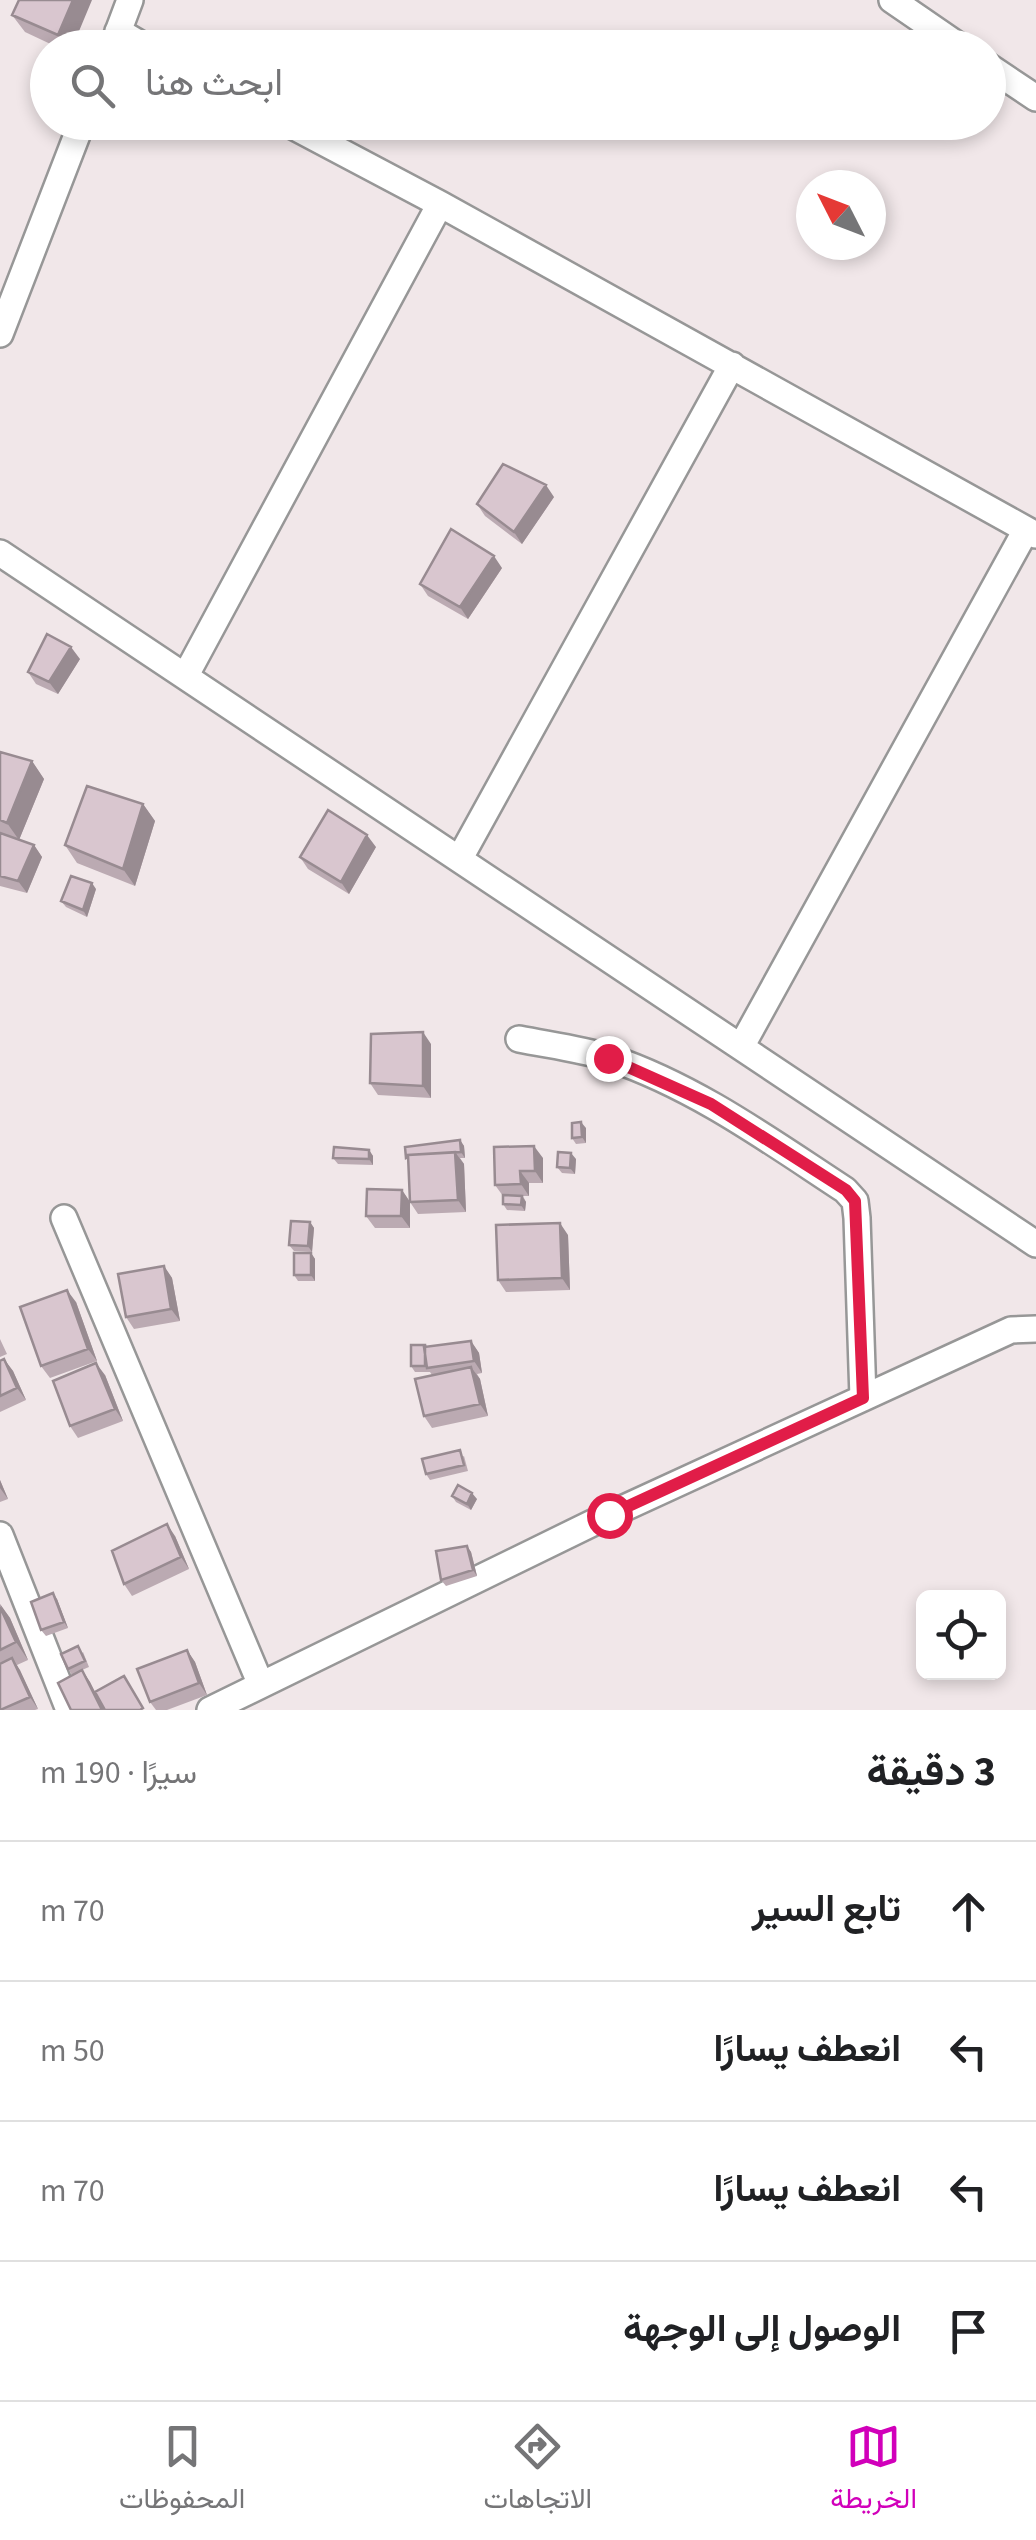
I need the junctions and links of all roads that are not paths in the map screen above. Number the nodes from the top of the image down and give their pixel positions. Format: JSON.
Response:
{"nodes":[{"id":1,"x":130,"y":0,"type":"edge"},
{"id":2,"x":892,"y":0,"type":"edge"},
{"id":3,"x":118,"y":30,"type":"edge"},
{"id":4,"x":936,"y":30,"type":"edge"},
{"id":5,"x":1006,"y":78,"type":"edge"},
{"id":6,"x":1036,"y":98,"type":"edge"},
{"id":7,"x":75,"y":140,"type":"edge"},
{"id":8,"x":319,"y":140,"type":"edge"},
{"id":9,"x":440,"y":204,"type":"junction"},
{"id":10,"x":0,"y":334,"type":"edge"},
{"id":11,"x":732,"y":365,"type":"junction"},
{"id":12,"x":1031,"y":532,"type":"edge"},
{"id":13,"x":0,"y":553,"type":"edge"},
{"id":14,"x":186,"y":676,"type":"junction"},
{"id":15,"x":460,"y":858,"type":"junction"},
{"id":16,"x":519,"y":1039,"type":"dead end"},
{"id":17,"x":741,"y":1048,"type":"junction"},
{"id":18,"x":64,"y":1218,"type":"dead end"},
{"id":19,"x":1036,"y":1244,"type":"edge"},
{"id":20,"x":1036,"y":1328,"type":"edge"},
{"id":21,"x":863,"y":1398,"type":"junction"},
{"id":22,"x":0,"y":1536,"type":"edge"},
{"id":23,"x":261,"y":1685,"type":"junction"},
{"id":24,"x":70,"y":1710,"type":"edge"},
{"id":25,"x":210,"y":1710,"type":"edge"}],
"edges":[{"from":1,"to":3,"type":"street"},
{"from":2,"to":4,"type":"street"},
{"from":5,"to":6,"type":"street"},
{"from":7,"to":10,"type":"street"},
{"from":8,"to":9,"type":"street"},
{"from":9,"to":11,"type":"street"},
{"from":9,"to":14,"type":"street"},
{"from":11,"to":12,"type":"street"},
{"from":11,"to":15,"type":"street"},
{"from":12,"to":17,"type":"street"},
{"from":13,"to":14,"type":"street"},
{"from":14,"to":15,"type":"street"},
{"from":15,"to":17,"type":"street"},
{"from":16,"to":21,"type":"street"},
{"from":17,"to":19,"type":"street"},
{"from":18,"to":23,"type":"street"},
{"from":20,"to":21,"type":"street"},
{"from":21,"to":23,"type":"street"},
{"from":22,"to":24,"type":"street"},
{"from":23,"to":25,"type":"street"}]}
